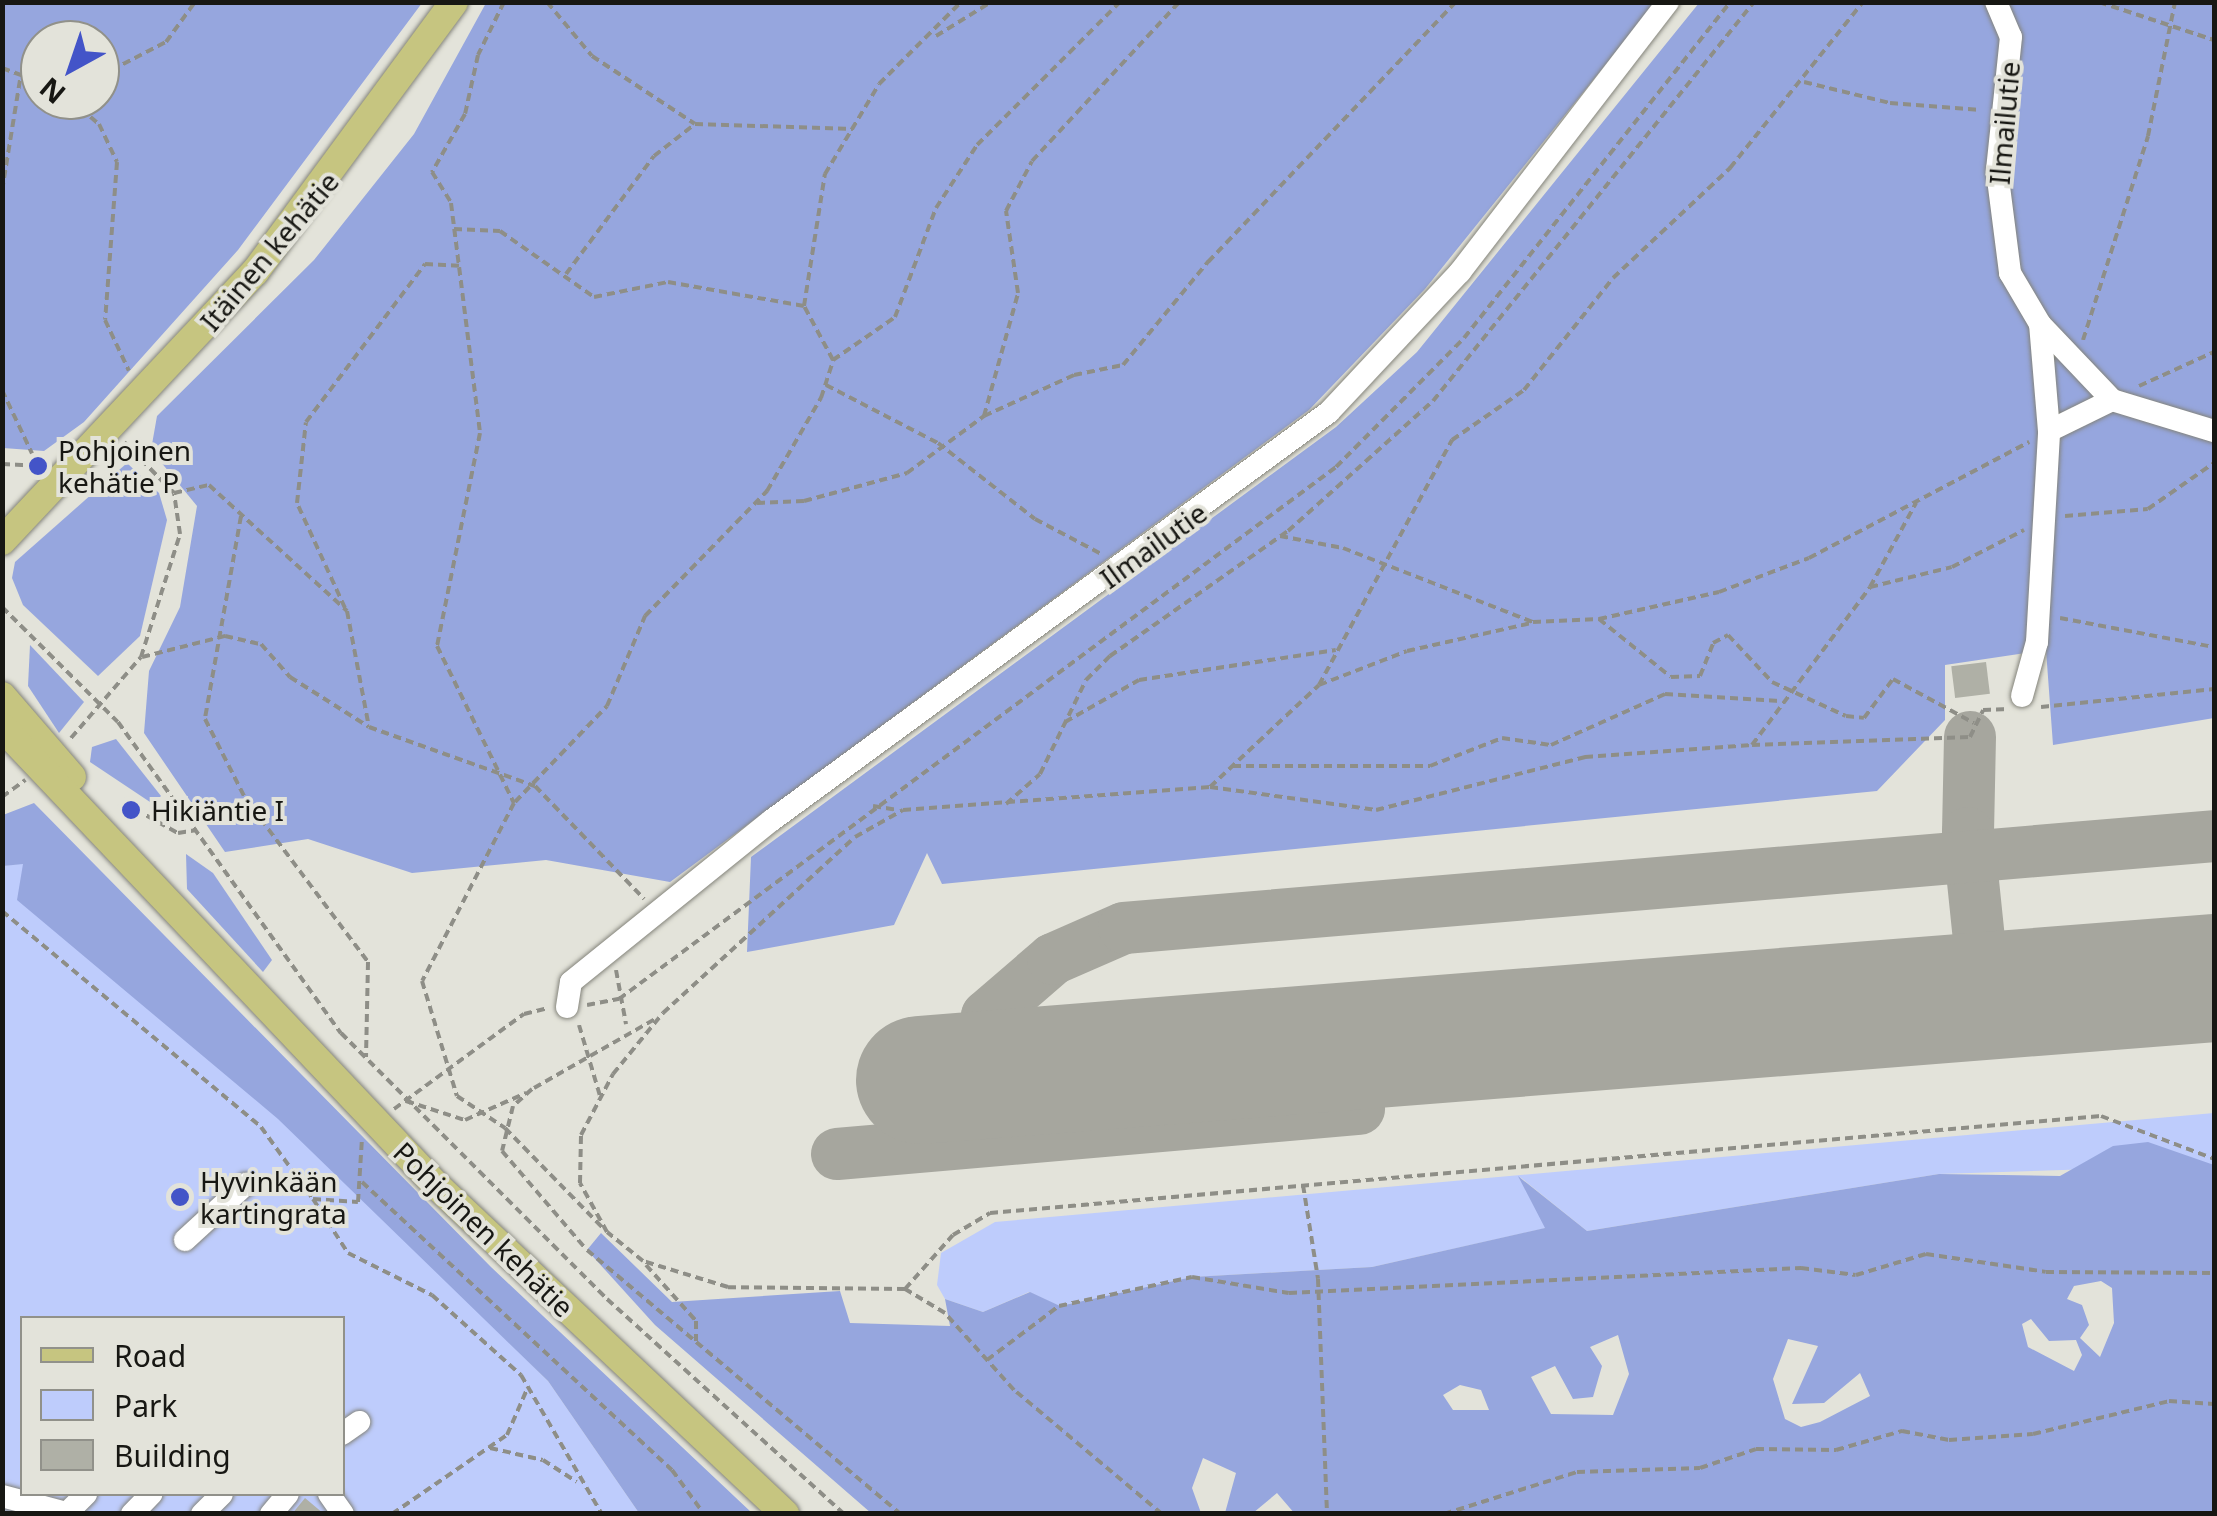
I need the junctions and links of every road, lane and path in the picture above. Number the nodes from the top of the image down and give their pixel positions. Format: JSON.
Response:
{"nodes":[{"id":1,"x":195,"y":2,"type":"edge"},
{"id":2,"x":454,"y":2,"type":"edge"},
{"id":3,"x":504,"y":2,"type":"edge"},
{"id":4,"x":547,"y":2,"type":"edge"},
{"id":5,"x":961,"y":2,"type":"edge"},
{"id":6,"x":991,"y":2,"type":"edge"},
{"id":7,"x":1120,"y":2,"type":"edge"},
{"id":8,"x":1179,"y":2,"type":"edge"},
{"id":9,"x":1456,"y":2,"type":"edge"},
{"id":10,"x":1668,"y":2,"type":"edge"},
{"id":11,"x":1730,"y":2,"type":"edge"},
{"id":12,"x":1754,"y":2,"type":"edge"},
{"id":13,"x":1862,"y":2,"type":"edge"},
{"id":14,"x":1996,"y":2,"type":"edge"},
{"id":15,"x":2099,"y":2,"type":"edge"},
{"id":16,"x":2176,"y":2,"type":"edge"},
{"id":17,"x":2172,"y":28,"type":"junction"},
{"id":18,"x":933,"y":38,"type":"junction"},
{"id":19,"x":2214,"y":40,"type":"edge"},
{"id":20,"x":120,"y":66,"type":"edge"},
{"id":21,"x":20,"y":80,"type":"edge"},
{"id":22,"x":1802,"y":81,"type":"junction"},
{"id":23,"x":2006,"y":109,"type":"junction"},
{"id":24,"x":94,"y":120,"type":"edge"},
{"id":25,"x":696,"y":124,"type":"junction"},
{"id":26,"x":853,"y":129,"type":"junction"},
{"id":27,"x":2,"y":191,"type":"edge"},
{"id":28,"x":454,"y":229,"type":"junction"},
{"id":29,"x":459,"y":266,"type":"junction"},
{"id":30,"x":566,"y":274,"type":"junction"},
{"id":31,"x":804,"y":306,"type":"junction"},
{"id":32,"x":2040,"y":324,"type":"junction"},
{"id":33,"x":2214,"y":352,"type":"edge"},
{"id":34,"x":833,"y":360,"type":"junction"},
{"id":35,"x":2075,"y":364,"type":"junction"},
{"id":36,"x":825,"y":385,"type":"junction"},
{"id":37,"x":2,"y":390,"type":"edge"},
{"id":38,"x":145,"y":392,"type":"junction"},
{"id":39,"x":2112,"y":400,"type":"junction"},
{"id":40,"x":984,"y":416,"type":"junction"},
{"id":41,"x":110,"y":428,"type":"junction"},
{"id":42,"x":2049,"y":431,"type":"junction"},
{"id":43,"x":2214,"y":432,"type":"edge"},
{"id":44,"x":948,"y":449,"type":"junction"},
{"id":45,"x":2214,"y":463,"type":"edge"},
{"id":46,"x":2,"y":464,"type":"edge"},
{"id":47,"x":48,"y":472,"type":"junction"},
{"id":48,"x":174,"y":493,"type":"junction"},
{"id":49,"x":1916,"y":501,"type":"junction"},
{"id":50,"x":757,"y":503,"type":"junction"},
{"id":51,"x":241,"y":516,"type":"junction"},
{"id":52,"x":2,"y":518,"type":"edge"},
{"id":53,"x":2040,"y":520,"type":"junction"},
{"id":54,"x":1280,"y":536,"type":"junction"},
{"id":55,"x":2,"y":541,"type":"edge"},
{"id":56,"x":1382,"y":564,"type":"junction"},
{"id":57,"x":1119,"y":570,"type":"junction"},
{"id":58,"x":1870,"y":586,"type":"junction"},
{"id":59,"x":2,"y":607,"type":"edge"},
{"id":60,"x":348,"y":611,"type":"junction"},
{"id":61,"x":2037,"y":615,"type":"junction"},
{"id":62,"x":1599,"y":618,"type":"junction"},
{"id":63,"x":1533,"y":622,"type":"junction"},
{"id":64,"x":225,"y":636,"type":"junction"},
{"id":65,"x":2214,"y":647,"type":"edge"},
{"id":66,"x":1336,"y":650,"type":"junction"},
{"id":67,"x":141,"y":658,"type":"junction"},
{"id":68,"x":1319,"y":685,"type":"junction"},
{"id":69,"x":1788,"y":688,"type":"junction"},
{"id":70,"x":2214,"y":688,"type":"edge"},
{"id":71,"x":2,"y":696,"type":"edge"},
{"id":72,"x":1780,"y":701,"type":"junction"},
{"id":73,"x":2027,"y":702,"type":"junction"},
{"id":74,"x":104,"y":705,"type":"junction"},
{"id":75,"x":1065,"y":722,"type":"junction"},
{"id":76,"x":1974,"y":722,"type":"junction"},
{"id":77,"x":2,"y":727,"type":"edge"},
{"id":78,"x":369,"y":727,"type":"junction"},
{"id":79,"x":1752,"y":745,"type":"junction"},
{"id":80,"x":65,"y":746,"type":"dead end"},
{"id":81,"x":1233,"y":766,"type":"junction"},
{"id":82,"x":499,"y":775,"type":"junction"},
{"id":83,"x":28,"y":778,"type":"dead end"},
{"id":84,"x":535,"y":786,"type":"junction"},
{"id":85,"x":1210,"y":787,"type":"junction"},
{"id":86,"x":2,"y":797,"type":"edge"},
{"id":87,"x":124,"y":803,"type":"dead end"},
{"id":88,"x":514,"y":803,"type":"junction"},
{"id":89,"x":874,"y":806,"type":"junction"},
{"id":90,"x":1002,"y":807,"type":"junction"},
{"id":91,"x":903,"y":810,"type":"junction"},
{"id":92,"x":198,"y":830,"type":"junction"},
{"id":93,"x":2,"y":911,"type":"edge"},
{"id":94,"x":657,"y":914,"type":"junction"},
{"id":95,"x":194,"y":930,"type":"junction"},
{"id":96,"x":610,"y":952,"type":"junction"},
{"id":97,"x":619,"y":999,"type":"junction"},
{"id":98,"x":575,"y":1006,"type":"junction"},
{"id":99,"x":663,"y":1013,"type":"junction"},
{"id":100,"x":626,"y":1024,"type":"dead end"},
{"id":101,"x":591,"y":1057,"type":"junction"},
{"id":102,"x":366,"y":1059,"type":"junction"},
{"id":103,"x":450,"y":1066,"type":"junction"},
{"id":104,"x":532,"y":1089,"type":"junction"},
{"id":105,"x":406,"y":1100,"type":"junction"},
{"id":106,"x":600,"y":1100,"type":"junction"},
{"id":107,"x":488,"y":1113,"type":"junction"},
{"id":108,"x":376,"y":1122,"type":"junction"},
{"id":109,"x":505,"y":1128,"type":"junction"},
{"id":110,"x":2214,"y":1159,"type":"edge"},
{"id":111,"x":358,"y":1179,"type":"junction"},
{"id":112,"x":246,"y":1184,"type":"dead end"},
{"id":113,"x":1302,"y":1185,"type":"junction"},
{"id":114,"x":313,"y":1200,"type":"junction"},
{"id":115,"x":607,"y":1232,"type":"junction"},
{"id":116,"x":186,"y":1240,"type":"dead end"},
{"id":117,"x":643,"y":1261,"type":"junction"},
{"id":118,"x":2214,"y":1273,"type":"edge"},
{"id":119,"x":905,"y":1289,"type":"junction"},
{"id":120,"x":1318,"y":1292,"type":"junction"},
{"id":121,"x":696,"y":1340,"type":"junction"},
{"id":122,"x":987,"y":1360,"type":"junction"},
{"id":123,"x":528,"y":1386,"type":"junction"},
{"id":124,"x":2214,"y":1404,"type":"edge"},
{"id":125,"x":490,"y":1448,"type":"junction"},
{"id":126,"x":579,"y":1484,"type":"junction"},
{"id":127,"x":2,"y":1496,"type":"edge"},
{"id":128,"x":220,"y":1496,"type":"edge"},
{"id":129,"x":41,"y":1499,"type":"edge"},
{"id":130,"x":69,"y":1513,"type":"edge"},
{"id":131,"x":202,"y":1514,"type":"edge"},
{"id":132,"x":392,"y":1514,"type":"edge"},
{"id":133,"x":602,"y":1514,"type":"edge"},
{"id":134,"x":704,"y":1514,"type":"edge"},
{"id":135,"x":786,"y":1514,"type":"edge"},
{"id":136,"x":844,"y":1514,"type":"edge"},
{"id":137,"x":901,"y":1514,"type":"edge"},
{"id":138,"x":1162,"y":1514,"type":"edge"},
{"id":139,"x":1327,"y":1514,"type":"edge"},
{"id":140,"x":1444,"y":1514,"type":"edge"}],
"edges":[{"from":1,"to":20,"type":"path"},
{"from":2,"to":38,"type":"main road","name":"Itäinen kehätie"},
{"from":3,"to":28,"type":"path"},
{"from":4,"to":25,"type":"path"},
{"from":5,"to":18,"type":"path"},
{"from":6,"to":18,"type":"path"},
{"from":7,"to":34,"type":"path"},
{"from":8,"to":40,"type":"path"},
{"from":9,"to":40,"type":"path"},
{"from":10,"to":57,"type":"street","name":"Ilmailutie"},
{"from":11,"to":89,"type":"path"},
{"from":12,"to":54,"type":"path"},
{"from":13,"to":22,"type":"path"},
{"from":14,"to":23,"type":"street","name":"Ilmailutie"},
{"from":15,"to":17,"type":"path"},
{"from":16,"to":17,"type":"path"},
{"from":17,"to":19,"type":"path"},
{"from":17,"to":35,"type":"path"},
{"from":18,"to":26,"type":"path"},
{"from":21,"to":27,"type":"path"},
{"from":22,"to":23,"type":"path"},
{"from":22,"to":56,"type":"path"},
{"from":23,"to":32,"type":"street","name":"Ilmailutie"},
{"from":24,"to":38,"type":"path"},
{"from":25,"to":26,"type":"path"},
{"from":25,"to":30,"type":"path"},
{"from":26,"to":31,"type":"path"},
{"from":28,"to":29,"type":"path"},
{"from":28,"to":30,"type":"path"},
{"from":29,"to":60,"type":"path"},
{"from":29,"to":82,"type":"path"},
{"from":30,"to":31,"type":"path"},
{"from":31,"to":34,"type":"path"},
{"from":32,"to":35,"type":"street","name":"Ilmailutie"},
{"from":32,"to":42,"type":"street"},
{"from":33,"to":39,"type":"path"},
{"from":34,"to":36,"type":"path"},
{"from":35,"to":39,"type":"street","name":"Ilmailutie"},
{"from":36,"to":44,"type":"path"},
{"from":36,"to":50,"type":"path"},
{"from":37,"to":47,"type":"path"},
{"from":38,"to":41,"type":"main road","name":"Itäinen kehätie"},
{"from":39,"to":42,"type":"street"},
{"from":39,"to":43,"type":"street","name":"Ilmailutie"},
{"from":40,"to":44,"type":"path"},
{"from":41,"to":47,"type":"main road","name":"Itäinen kehätie"},
{"from":41,"to":48,"type":"path"},
{"from":42,"to":49,"type":"path"},
{"from":42,"to":53,"type":"street"},
{"from":44,"to":50,"type":"path"},
{"from":44,"to":57,"type":"path"},
{"from":45,"to":53,"type":"path"},
{"from":46,"to":47,"type":"path"},
{"from":47,"to":52,"type":"main road","name":"Itäinen kehätie"},
{"from":47,"to":55,"type":"main road","name":"Itäinen kehätie"},
{"from":48,"to":51,"type":"path"},
{"from":48,"to":67,"type":"path"},
{"from":49,"to":58,"type":"path"},
{"from":49,"to":62,"type":"path"},
{"from":50,"to":84,"type":"path"},
{"from":51,"to":60,"type":"path"},
{"from":51,"to":64,"type":"path"},
{"from":53,"to":58,"type":"path"},
{"from":53,"to":61,"type":"street"},
{"from":54,"to":56,"type":"path"},
{"from":54,"to":75,"type":"path"},
{"from":56,"to":63,"type":"path"},
{"from":56,"to":66,"type":"path"},
{"from":57,"to":94,"type":"street","name":"Ilmailutie"},
{"from":58,"to":69,"type":"path"},
{"from":59,"to":74,"type":"path","name":"Pohjoinen kehätie"},
{"from":60,"to":78,"type":"path"},
{"from":61,"to":65,"type":"path"},
{"from":61,"to":73,"type":"street"},
{"from":62,"to":63,"type":"path"},
{"from":62,"to":69,"type":"path"},
{"from":63,"to":68,"type":"path"},
{"from":64,"to":67,"type":"path"},
{"from":64,"to":78,"type":"path"},
{"from":64,"to":102,"type":"path"},
{"from":66,"to":68,"type":"path"},
{"from":66,"to":75,"type":"path"},
{"from":67,"to":74,"type":"path"},
{"from":68,"to":81,"type":"path"},
{"from":69,"to":72,"type":"path"},
{"from":69,"to":76,"type":"path"},
{"from":70,"to":73,"type":"path"},
{"from":71,"to":95,"type":"main road","name":"Pohjoinen kehätie"},
{"from":72,"to":79,"type":"path"},
{"from":72,"to":81,"type":"path"},
{"from":73,"to":76,"type":"path"},
{"from":74,"to":80,"type":"path"},
{"from":74,"to":92,"type":"path","name":"Pohjoinen kehätie"},
{"from":75,"to":90,"type":"path"},
{"from":76,"to":79,"type":"path"},
{"from":77,"to":95,"type":"main road","name":"Pohjoinen kehätie"},
{"from":78,"to":82,"type":"path"},
{"from":79,"to":85,"type":"path"},
{"from":81,"to":85,"type":"path"},
{"from":82,"to":84,"type":"path"},
{"from":82,"to":88,"type":"path"},
{"from":83,"to":86,"type":"path"},
{"from":84,"to":88,"type":"path"},
{"from":84,"to":94,"type":"path"},
{"from":85,"to":90,"type":"path"},
{"from":87,"to":92,"type":"path"},
{"from":88,"to":103,"type":"path"},
{"from":89,"to":91,"type":"path"},
{"from":89,"to":97,"type":"path"},
{"from":90,"to":91,"type":"path"},
{"from":91,"to":99,"type":"path"},
{"from":92,"to":102,"type":"path","name":"Pohjoinen kehätie"},
{"from":93,"to":114,"type":"path"},
{"from":94,"to":96,"type":"street","name":"Ilmailutie"},
{"from":95,"to":108,"type":"main road","name":"Pohjoinen kehätie"},
{"from":96,"to":97,"type":"path"},
{"from":96,"to":98,"type":"street","name":"Ilmailutie"},
{"from":97,"to":98,"type":"path"},
{"from":97,"to":100,"type":"path"},
{"from":98,"to":101,"type":"path"},
{"from":98,"to":103,"type":"path"},
{"from":99,"to":101,"type":"path"},
{"from":99,"to":106,"type":"path"},
{"from":101,"to":104,"type":"path"},
{"from":101,"to":106,"type":"path"},
{"from":102,"to":105,"type":"path","name":"Pohjoinen kehätie"},
{"from":103,"to":105,"type":"path"},
{"from":103,"to":107,"type":"path"},
{"from":104,"to":107,"type":"path"},
{"from":104,"to":109,"type":"path"},
{"from":105,"to":107,"type":"path"},
{"from":105,"to":108,"type":"path"},
{"from":105,"to":136,"type":"path","name":"Pohjoinen kehätie"},
{"from":106,"to":115,"type":"path"},
{"from":107,"to":109,"type":"path"},
{"from":108,"to":111,"type":"path"},
{"from":108,"to":135,"type":"main road","name":"Pohjoinen kehätie"},
{"from":109,"to":115,"type":"path"},
{"from":109,"to":121,"type":"path"},
{"from":110,"to":113,"type":"path"},
{"from":111,"to":114,"type":"path"},
{"from":111,"to":134,"type":"path"},
{"from":112,"to":116,"type":"street"},
{"from":113,"to":119,"type":"path"},
{"from":113,"to":120,"type":"path"},
{"from":114,"to":123,"type":"path"},
{"from":115,"to":117,"type":"path"},
{"from":117,"to":119,"type":"path"},
{"from":117,"to":121,"type":"path"},
{"from":118,"to":120,"type":"path"},
{"from":119,"to":122,"type":"path"},
{"from":120,"to":122,"type":"path"},
{"from":120,"to":139,"type":"path"},
{"from":121,"to":137,"type":"path"},
{"from":122,"to":138,"type":"path"},
{"from":123,"to":125,"type":"path"},
{"from":123,"to":126,"type":"path"},
{"from":124,"to":140,"type":"path"},
{"from":125,"to":126,"type":"path"},
{"from":125,"to":132,"type":"path"},
{"from":126,"to":133,"type":"path"},
{"from":127,"to":129,"type":"street"},
{"from":128,"to":131,"type":"street"},
{"from":129,"to":130,"type":"street"}]}
